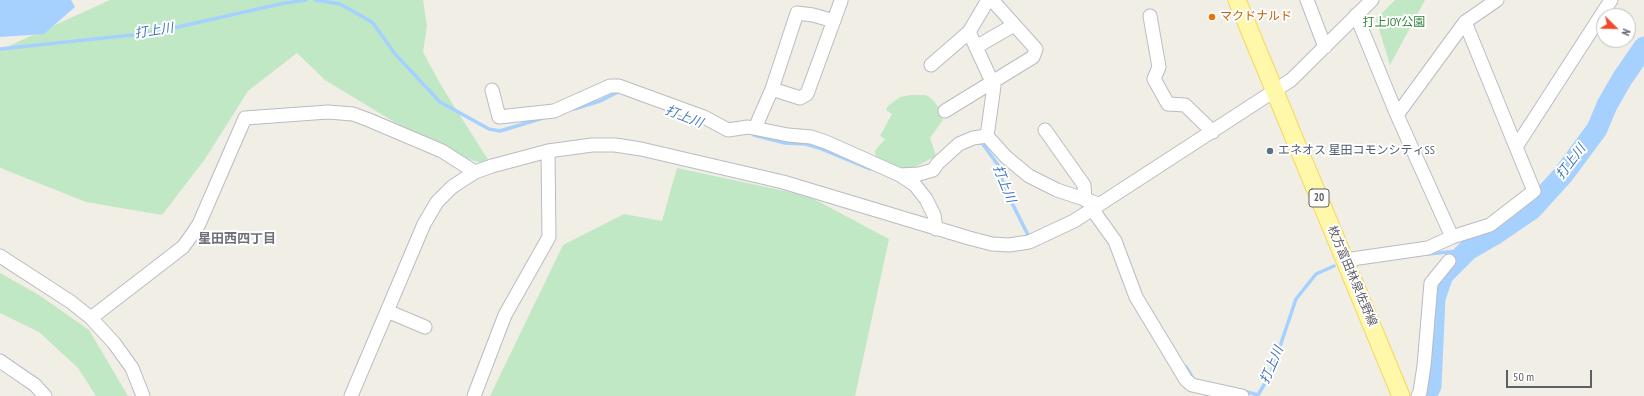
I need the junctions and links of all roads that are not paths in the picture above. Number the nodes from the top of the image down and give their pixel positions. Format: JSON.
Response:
{"nodes":[{"id":1,"x":988,"y":0,"type":"edge"},
{"id":2,"x":992,"y":0,"type":"edge"},
{"id":3,"x":1237,"y":0,"type":"edge"},
{"id":4,"x":1307,"y":0,"type":"edge"},
{"id":5,"x":1372,"y":0,"type":"edge"},
{"id":6,"x":1497,"y":0,"type":"edge"},
{"id":7,"x":841,"y":1,"type":"dead end"},
{"id":8,"x":1606,"y":2,"type":"edge"},
{"id":9,"x":1356,"y":15,"type":"junction"},
{"id":10,"x":1150,"y":16,"type":"dead end"},
{"id":11,"x":834,"y":21,"type":"junction"},
{"id":12,"x":1465,"y":22,"type":"junction"},
{"id":13,"x":1014,"y":25,"type":"junction"},
{"id":14,"x":970,"y":32,"type":"junction"},
{"id":15,"x":976,"y":47,"type":"junction"},
{"id":16,"x":1325,"y":48,"type":"junction"},
{"id":17,"x":931,"y":65,"type":"dead end"},
{"id":18,"x":992,"y":81,"type":"junction"},
{"id":19,"x":772,"y":89,"type":"junction"},
{"id":20,"x":492,"y":90,"type":"dead end"},
{"id":21,"x":1274,"y":92,"type":"junction"},
{"id":22,"x":944,"y":111,"type":"dead end"},
{"id":23,"x":1397,"y":116,"type":"junction"},
{"id":24,"x":755,"y":128,"type":"junction"},
{"id":25,"x":1045,"y":130,"type":"dead end"},
{"id":26,"x":1213,"y":132,"type":"junction"},
{"id":27,"x":987,"y":136,"type":"junction"},
{"id":28,"x":1516,"y":147,"type":"junction"},
{"id":29,"x":548,"y":152,"type":"junction"},
{"id":30,"x":475,"y":172,"type":"junction"},
{"id":31,"x":900,"y":175,"type":"junction"},
{"id":32,"x":1092,"y":204,"type":"junction"},
{"id":33,"x":936,"y":229,"type":"junction"},
{"id":34,"x":1452,"y":237,"type":"junction"},
{"id":35,"x":0,"y":256,"type":"edge"},
{"id":36,"x":1345,"y":260,"type":"junction"},
{"id":37,"x":1449,"y":261,"type":"dead end"},
{"id":38,"x":387,"y":311,"type":"junction"},
{"id":39,"x":91,"y":318,"type":"junction"},
{"id":40,"x":425,"y":327,"type":"dead end"},
{"id":41,"x":0,"y":361,"type":"edge"},
{"id":42,"x":45,"y":396,"type":"edge"},
{"id":43,"x":143,"y":396,"type":"edge"},
{"id":44,"x":351,"y":396,"type":"edge"},
{"id":45,"x":474,"y":396,"type":"edge"},
{"id":46,"x":1242,"y":396,"type":"edge"},
{"id":47,"x":1402,"y":396,"type":"edge"},
{"id":48,"x":1418,"y":396,"type":"edge"}],
"edges":[{"from":1,"to":14,"type":"street"},
{"from":2,"to":13,"type":"street"},
{"from":3,"to":21,"type":"main road","name":"枚方富田林泉佐野線","number":"20"},
{"from":4,"to":16,"type":"street"},
{"from":5,"to":9,"type":"street"},
{"from":6,"to":12,"type":"street"},
{"from":7,"to":11,"type":"street"},
{"from":8,"to":28,"type":"street"},
{"from":9,"to":16,"type":"street"},
{"from":9,"to":23,"type":"street"},
{"from":10,"to":26,"type":"street"},
{"from":11,"to":19,"type":"street"},
{"from":11,"to":19,"type":"street"},
{"from":12,"to":23,"type":"street"},
{"from":12,"to":28,"type":"street"},
{"from":13,"to":15,"type":"street"},
{"from":13,"to":18,"type":"street"},
{"from":14,"to":15,"type":"street"},
{"from":14,"to":17,"type":"street"},
{"from":15,"to":18,"type":"street"},
{"from":16,"to":21,"type":"street"},
{"from":18,"to":22,"type":"street"},
{"from":18,"to":27,"type":"street"},
{"from":19,"to":24,"type":"street"},
{"from":20,"to":24,"type":"street"},
{"from":21,"to":26,"type":"street"},
{"from":21,"to":36,"type":"main road","name":"枚方富田林泉佐野線","number":"20"},
{"from":23,"to":34,"type":"street"},
{"from":24,"to":31,"type":"street"},
{"from":25,"to":32,"type":"street"},
{"from":26,"to":32,"type":"street"},
{"from":27,"to":31,"type":"street"},
{"from":27,"to":32,"type":"street"},
{"from":28,"to":34,"type":"street"},
{"from":29,"to":30,"type":"street"},
{"from":29,"to":33,"type":"street"},
{"from":29,"to":45,"type":"street"},
{"from":30,"to":38,"type":"street"},
{"from":30,"to":39,"type":"street"},
{"from":31,"to":33,"type":"street"},
{"from":32,"to":33,"type":"street"},
{"from":32,"to":46,"type":"street"},
{"from":34,"to":36,"type":"street"},
{"from":35,"to":39,"type":"street"},
{"from":36,"to":47,"type":"main road","name":"枚方富田林泉佐野線","number":"20"},
{"from":37,"to":48,"type":"street"},
{"from":38,"to":40,"type":"street"},
{"from":38,"to":44,"type":"street"},
{"from":39,"to":43,"type":"street"},
{"from":41,"to":42,"type":"street"}]}
